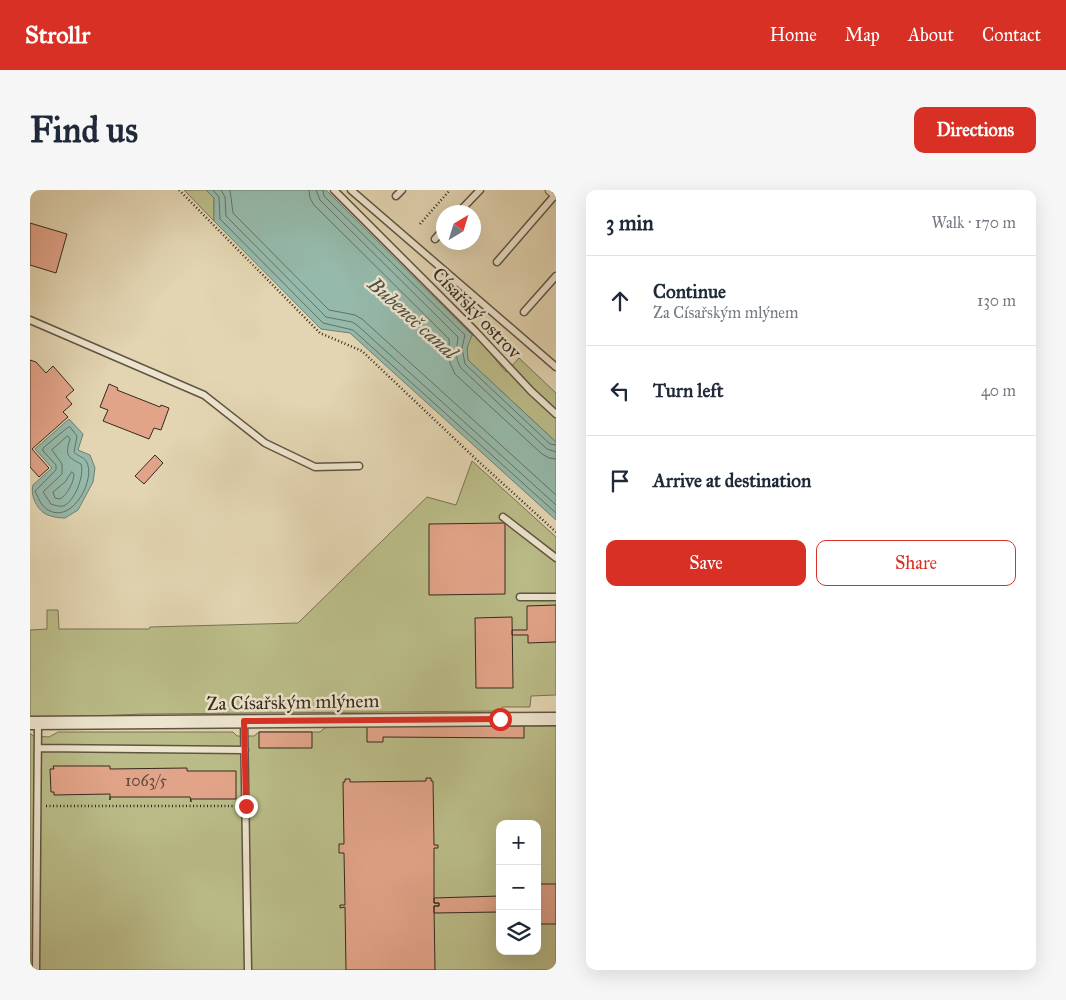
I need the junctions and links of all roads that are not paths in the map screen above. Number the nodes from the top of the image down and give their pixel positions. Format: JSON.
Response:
{"nodes":[{"id":1,"x":334,"y":190,"type":"edge"},
{"id":2,"x":402,"y":190,"type":"edge"},
{"id":3,"x":480,"y":190,"type":"edge"},
{"id":4,"x":550,"y":190,"type":"edge"},
{"id":5,"x":352,"y":191,"type":"edge"},
{"id":6,"x":556,"y":195,"type":"edge"},
{"id":7,"x":396,"y":196,"type":"dead end"},
{"id":8,"x":345,"y":200,"type":"junction"},
{"id":9,"x":466,"y":205,"type":"edge"},
{"id":10,"x":497,"y":262,"type":"dead end"},
{"id":11,"x":556,"y":276,"type":"edge"},
{"id":12,"x":524,"y":312,"type":"dead end"},
{"id":13,"x":30,"y":320,"type":"edge"},
{"id":14,"x":556,"y":368,"type":"edge"},
{"id":15,"x":556,"y":414,"type":"edge"},
{"id":16,"x":359,"y":466,"type":"dead end"},
{"id":17,"x":503,"y":517,"type":"dead end"},
{"id":18,"x":556,"y":558,"type":"edge"},
{"id":19,"x":520,"y":597,"type":"dead end"},
{"id":20,"x":556,"y":598,"type":"edge"},
{"id":21,"x":556,"y":719,"type":"edge"},
{"id":22,"x":244,"y":721,"type":"junction"},
{"id":23,"x":34,"y":723,"type":"edge"},
{"id":24,"x":38,"y":748,"type":"junction"},
{"id":25,"x":245,"y":750,"type":"junction"},
{"id":26,"x":36,"y":970,"type":"edge"},
{"id":27,"x":248,"y":970,"type":"edge"}],
"edges":[{"from":1,"to":8,"type":"lane","name":"Císařský ostrov"},
{"from":2,"to":7,"type":"lane"},
{"from":3,"to":9,"type":"lane"},
{"from":4,"to":6,"type":"street"},
{"from":5,"to":8,"type":"lane"},
{"from":5,"to":14,"type":"lane","name":"Císařský ostrov"},
{"from":6,"to":10,"type":"lane"},
{"from":8,"to":15,"type":"lane","name":"Císařský ostrov"},
{"from":11,"to":12,"type":"lane"},
{"from":13,"to":16,"type":"lane"},
{"from":17,"to":18,"type":"lane"},
{"from":19,"to":20,"type":"lane"},
{"from":21,"to":22,"type":"street","name":"Za Císařským mlýnem"},
{"from":22,"to":23,"type":"street","name":"Za Císařským mlýnem"},
{"from":22,"to":25,"type":"lane"},
{"from":23,"to":24,"type":"lane"},
{"from":24,"to":25,"type":"lane"},
{"from":24,"to":26,"type":"lane"},
{"from":25,"to":27,"type":"lane"}]}
